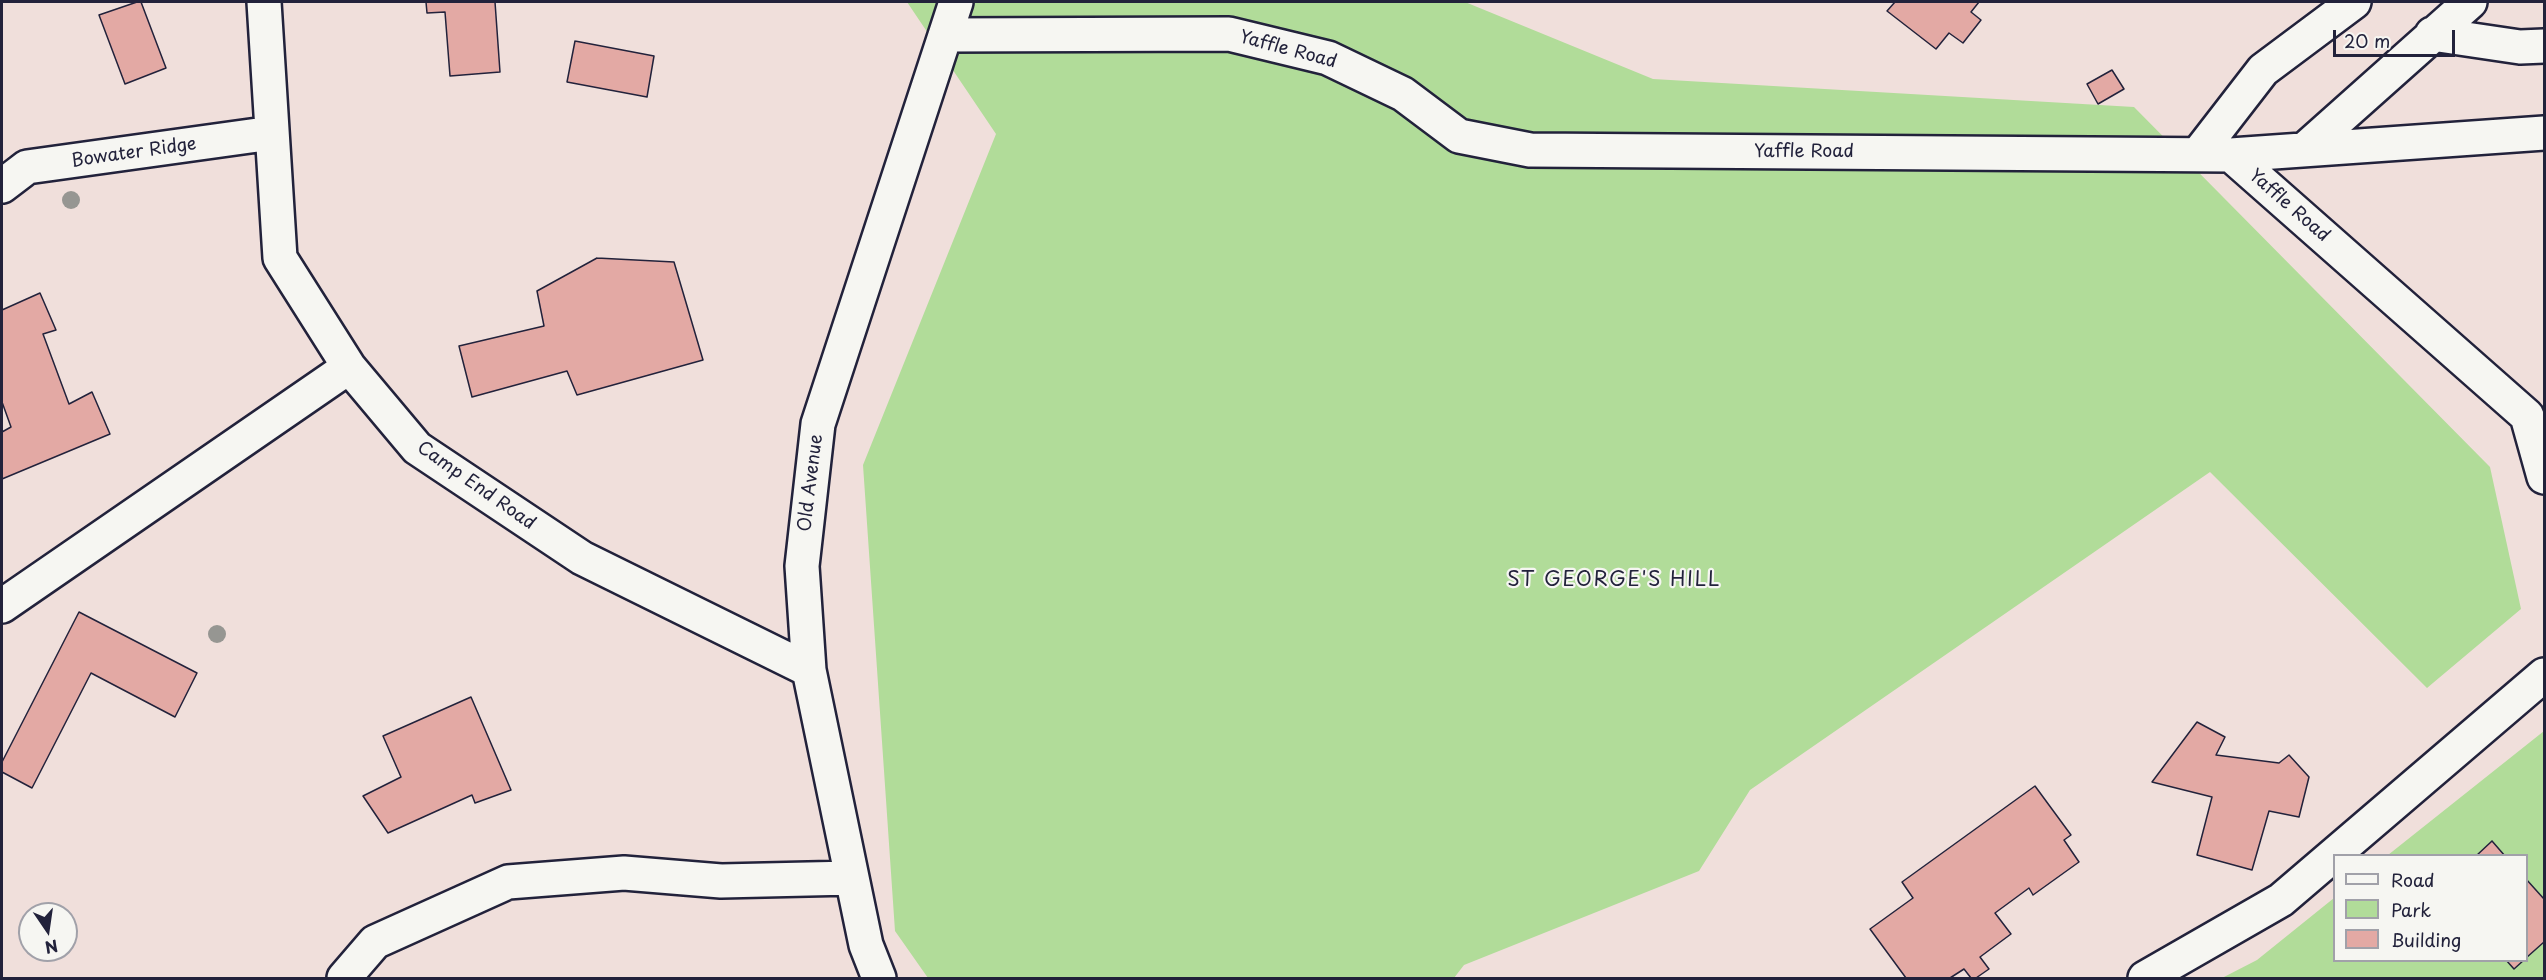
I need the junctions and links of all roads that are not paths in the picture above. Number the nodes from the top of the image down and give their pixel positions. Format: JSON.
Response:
{"nodes":[{"id":1,"x":264,"y":2,"type":"edge"},
{"id":2,"x":956,"y":2,"type":"edge"},
{"id":3,"x":2354,"y":2,"type":"edge"},
{"id":4,"x":2470,"y":2,"type":"edge"},
{"id":5,"x":2432,"y":34,"type":"junction"},
{"id":6,"x":946,"y":35,"type":"junction"},
{"id":7,"x":2544,"y":46,"type":"edge"},
{"id":8,"x":2544,"y":133,"type":"edge"},
{"id":9,"x":272,"y":134,"type":"junction"},
{"id":10,"x":2305,"y":149,"type":"junction"},
{"id":11,"x":2198,"y":154,"type":"junction"},
{"id":12,"x":2231,"y":155,"type":"junction"},
{"id":13,"x":2,"y":186,"type":"edge"},
{"id":14,"x":349,"y":367,"type":"junction"},
{"id":15,"x":2544,"y":477,"type":"edge"},
{"id":16,"x":2,"y":606,"type":"edge"},
{"id":17,"x":809,"y":670,"type":"junction"},
{"id":18,"x":2544,"y":675,"type":"edge"},
{"id":19,"x":2335,"y":854,"type":"edge"},
{"id":20,"x":2333,"y":856,"type":"edge"},
{"id":21,"x":852,"y":878,"type":"junction"},
{"id":22,"x":344,"y":978,"type":"edge"},
{"id":23,"x":879,"y":978,"type":"edge"},
{"id":24,"x":2145,"y":978,"type":"edge"}],
"edges":[{"from":1,"to":9,"type":"street","name":"Camp End Road"},
{"from":2,"to":6,"type":"street","name":"Old Avenue"},
{"from":3,"to":11,"type":"street"},
{"from":4,"to":5,"type":"street"},
{"from":5,"to":7,"type":"street"},
{"from":5,"to":10,"type":"street"},
{"from":6,"to":11,"type":"street","name":"Yaffle Road"},
{"from":6,"to":17,"type":"street","name":"Old Avenue"},
{"from":8,"to":10,"type":"street"},
{"from":9,"to":13,"type":"street","name":"Bowater Ridge"},
{"from":9,"to":14,"type":"street","name":"Camp End Road"},
{"from":10,"to":12,"type":"street"},
{"from":11,"to":12,"type":"street","name":"Yaffle Road"},
{"from":12,"to":15,"type":"street","name":"Yaffle Road"},
{"from":14,"to":16,"type":"street"},
{"from":14,"to":17,"type":"street","name":"Camp End Road"},
{"from":17,"to":21,"type":"street","name":"Old Avenue"},
{"from":18,"to":19,"type":"street"},
{"from":20,"to":24,"type":"street"},
{"from":21,"to":22,"type":"street"},
{"from":21,"to":23,"type":"street","name":"Old Avenue"}]}
